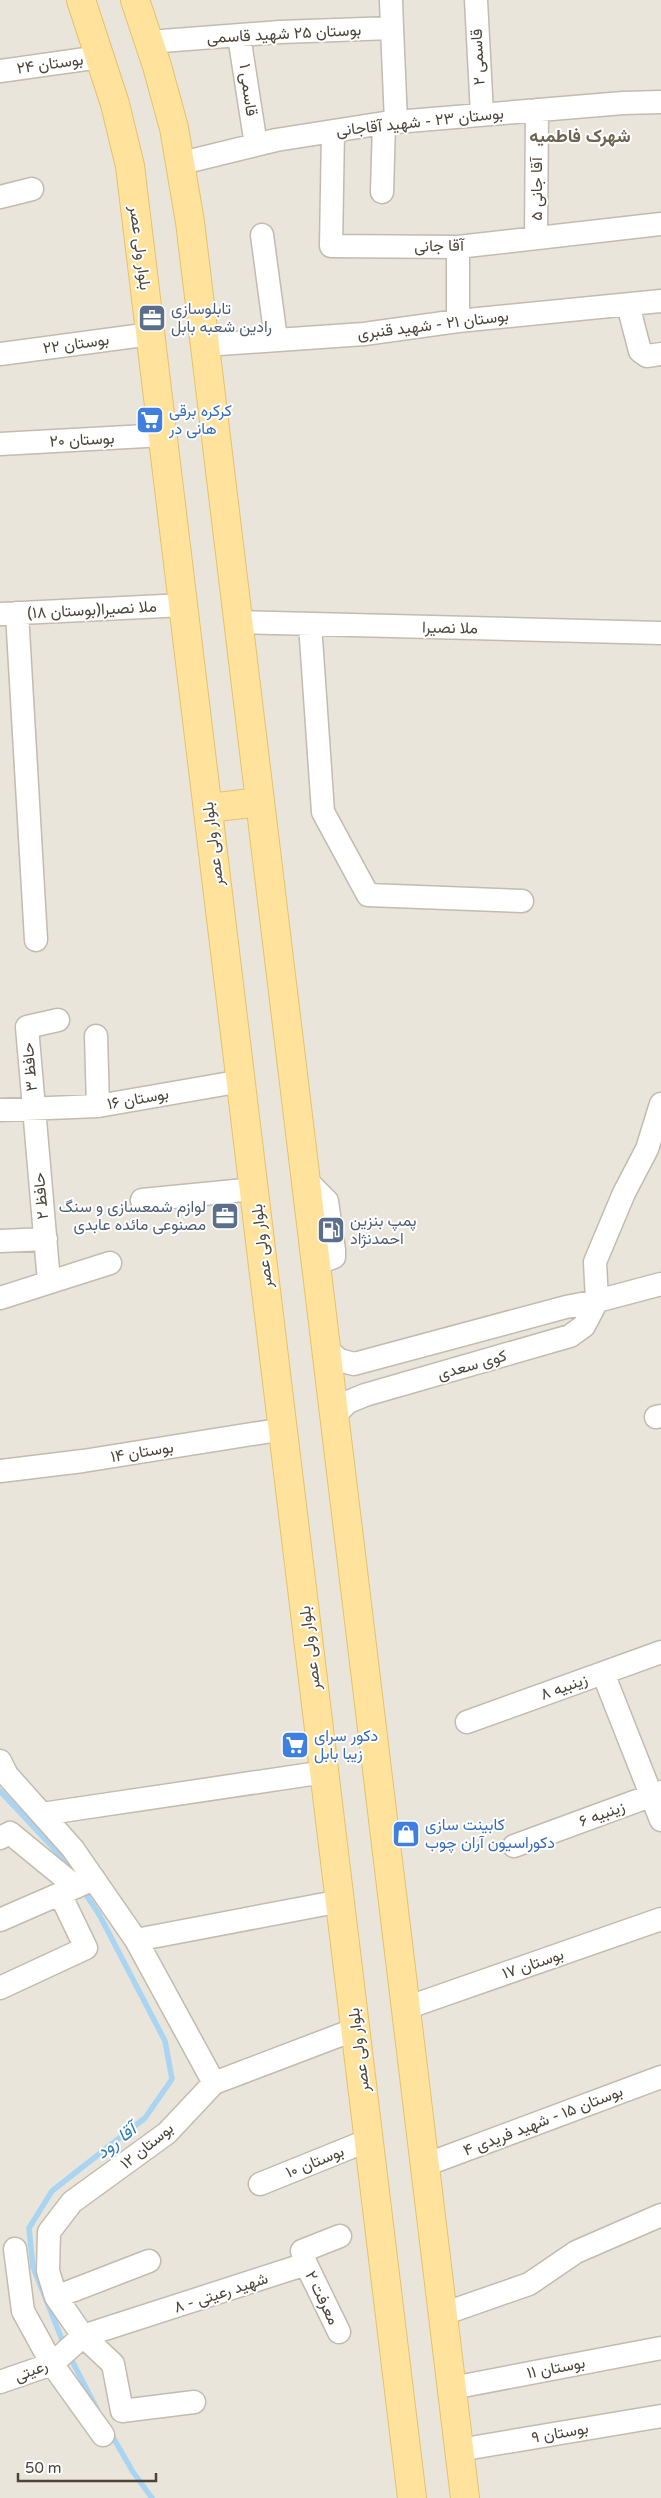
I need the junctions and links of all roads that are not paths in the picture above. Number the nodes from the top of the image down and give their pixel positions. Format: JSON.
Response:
{"nodes":[{"id":1,"x":81,"y":0,"type":"edge"},
{"id":2,"x":135,"y":0,"type":"edge"},
{"id":3,"x":391,"y":0,"type":"edge"},
{"id":4,"x":476,"y":0,"type":"edge"},
{"id":5,"x":392,"y":28,"type":"junction"},
{"id":6,"x":239,"y":36,"type":"junction"},
{"id":7,"x":150,"y":42,"type":"junction"},
{"id":8,"x":100,"y":58,"type":"junction"},
{"id":9,"x":0,"y":71,"type":"edge"},
{"id":10,"x":661,"y":102,"type":"edge"},
{"id":11,"x":536,"y":110,"type":"junction"},
{"id":12,"x":482,"y":114,"type":"junction"},
{"id":13,"x":390,"y":122,"type":"junction"},
{"id":14,"x":333,"y":131,"type":"junction"},
{"id":15,"x":256,"y":145,"type":"junction"},
{"id":16,"x":182,"y":164,"type":"junction"},
{"id":17,"x":32,"y":189,"type":"dead end"},
{"id":18,"x":382,"y":192,"type":"dead end"},
{"id":19,"x":0,"y":197,"type":"edge"},
{"id":20,"x":661,"y":224,"type":"edge"},
{"id":21,"x":262,"y":235,"type":"dead end"},
{"id":22,"x":536,"y":238,"type":"junction"},
{"id":23,"x":458,"y":247,"type":"junction"},
{"id":24,"x":661,"y":301,"type":"edge"},
{"id":25,"x":628,"y":305,"type":"junction"},
{"id":26,"x":458,"y":321,"type":"junction"},
{"id":27,"x":152,"y":334,"type":"junction"},
{"id":28,"x":276,"y":339,"type":"junction"},
{"id":29,"x":205,"y":345,"type":"junction"},
{"id":30,"x":0,"y":354,"type":"edge"},
{"id":31,"x":661,"y":354,"type":"edge"},
{"id":32,"x":164,"y":435,"type":"junction"},
{"id":33,"x":0,"y":444,"type":"edge"},
{"id":34,"x":184,"y":605,"type":"junction"},
{"id":35,"x":9,"y":614,"type":"edge"},
{"id":36,"x":238,"y":622,"type":"junction"},
{"id":37,"x":310,"y":624,"type":"junction"},
{"id":38,"x":661,"y":633,"type":"edge"},
{"id":39,"x":260,"y":802,"type":"junction"},
{"id":40,"x":209,"y":808,"type":"junction"},
{"id":41,"x":522,"y":901,"type":"dead end"},
{"id":42,"x":36,"y":940,"type":"dead end"},
{"id":43,"x":58,"y":1020,"type":"dead end"},
{"id":44,"x":96,"y":1036,"type":"dead end"},
{"id":45,"x":242,"y":1081,"type":"junction"},
{"id":46,"x":98,"y":1106,"type":"junction"},
{"id":47,"x":0,"y":1110,"type":"edge"},
{"id":48,"x":33,"y":1110,"type":"junction"},
{"id":49,"x":660,"y":1115,"type":"edge"},
{"id":50,"x":255,"y":1189,"type":"junction"},
{"id":51,"x":142,"y":1200,"type":"dead end"},
{"id":52,"x":46,"y":1239,"type":"junction"},
{"id":53,"x":0,"y":1241,"type":"edge"},
{"id":54,"x":110,"y":1263,"type":"dead end"},
{"id":55,"x":49,"y":1282,"type":"junction"},
{"id":56,"x":661,"y":1284,"type":"edge"},
{"id":57,"x":0,"y":1298,"type":"edge"},
{"id":58,"x":598,"y":1301,"type":"junction"},
{"id":59,"x":326,"y":1348,"type":"junction"},
{"id":60,"x":334,"y":1416,"type":"junction"},
{"id":61,"x":284,"y":1429,"type":"junction"},
{"id":62,"x":0,"y":1470,"type":"edge"},
{"id":63,"x":661,"y":1652,"type":"edge"},
{"id":64,"x":603,"y":1672,"type":"junction"},
{"id":65,"x":467,"y":1722,"type":"dead end"},
{"id":66,"x":0,"y":1761,"type":"edge"},
{"id":67,"x":325,"y":1772,"type":"junction"},
{"id":68,"x":656,"y":1793,"type":"edge"},
{"id":69,"x":42,"y":1814,"type":"junction"},
{"id":70,"x":661,"y":1820,"type":"edge"},
{"id":71,"x":0,"y":1838,"type":"edge"},
{"id":72,"x":514,"y":1846,"type":"dead end"},
{"id":73,"x":77,"y":1886,"type":"junction"},
{"id":74,"x":340,"y":1901,"type":"junction"},
{"id":75,"x":661,"y":1919,"type":"edge"},
{"id":76,"x":0,"y":1920,"type":"edge"},
{"id":77,"x":136,"y":1940,"type":"junction"},
{"id":78,"x":0,"y":1988,"type":"edge"},
{"id":79,"x":406,"y":2008,"type":"junction"},
{"id":80,"x":356,"y":2029,"type":"junction"},
{"id":81,"x":661,"y":2077,"type":"edge"},
{"id":82,"x":214,"y":2083,"type":"junction"},
{"id":83,"x":370,"y":2140,"type":"junction"},
{"id":84,"x":425,"y":2166,"type":"junction"},
{"id":85,"x":260,"y":2184,"type":"dead end"},
{"id":86,"x":661,"y":2215,"type":"edge"},
{"id":87,"x":340,"y":2236,"type":"dead end"},
{"id":88,"x":15,"y":2249,"type":"dead end"},
{"id":89,"x":149,"y":2261,"type":"dead end"},
{"id":90,"x":306,"y":2264,"type":"junction"},
{"id":91,"x":56,"y":2297,"type":"junction"},
{"id":92,"x":443,"y":2314,"type":"junction"},
{"id":93,"x":339,"y":2332,"type":"dead end"},
{"id":94,"x":83,"y":2336,"type":"junction"},
{"id":95,"x":661,"y":2348,"type":"edge"},
{"id":96,"x":52,"y":2364,"type":"junction"},
{"id":97,"x":0,"y":2382,"type":"edge"},
{"id":98,"x":452,"y":2388,"type":"junction"},
{"id":99,"x":194,"y":2402,"type":"dead end"},
{"id":100,"x":661,"y":2416,"type":"edge"},
{"id":101,"x":103,"y":2436,"type":"dead end"},
{"id":102,"x":459,"y":2450,"type":"junction"},
{"id":103,"x":412,"y":2498,"type":"edge"},
{"id":104,"x":465,"y":2498,"type":"edge"}],
"edges":[{"from":1,"to":8,"type":"main road","name":"بلوار ولی عصر"},
{"from":2,"to":7,"type":"main road"},
{"from":3,"to":5,"type":"street"},
{"from":4,"to":12,"type":"street","name":"قاسمی ۲"},
{"from":5,"to":6,"type":"street","name":"بوستان ۲۵ شهید قاسمی"},
{"from":5,"to":13,"type":"street"},
{"from":6,"to":7,"type":"street","name":"بوستان ۲۵ شهید قاسمی"},
{"from":6,"to":15,"type":"street","name":"قاسمی ۱"},
{"from":7,"to":16,"type":"main road"},
{"from":8,"to":9,"type":"street","name":"بوستان ۲۴"},
{"from":8,"to":27,"type":"main road","name":"بلوار ولی عصر"},
{"from":10,"to":11,"type":"street","name":"بوستان ۲۳ - شهید آقاجانی"},
{"from":11,"to":12,"type":"street","name":"بوستان ۲۳ - شهید آقاجانی"},
{"from":11,"to":22,"type":"street","name":"آقا جانی ۵"},
{"from":12,"to":13,"type":"street","name":"بوستان ۲۳ - شهید آقاجانی"},
{"from":13,"to":14,"type":"street","name":"بوستان ۲۳ - شهید آقاجانی"},
{"from":13,"to":18,"type":"street"},
{"from":14,"to":15,"type":"street","name":"بوستان ۲۳ - شهید آقاجانی"},
{"from":14,"to":23,"type":"street","name":"آقا جانی"},
{"from":15,"to":16,"type":"street","name":"بوستان ۲۳ - شهید آقاجانی"},
{"from":16,"to":29,"type":"main road"},
{"from":17,"to":19,"type":"street"},
{"from":20,"to":22,"type":"street","name":"آقا جانی"},
{"from":21,"to":28,"type":"street"},
{"from":22,"to":23,"type":"street","name":"آقا جانی"},
{"from":23,"to":26,"type":"street"},
{"from":24,"to":25,"type":"street","name":"بوستان ۲۱ - شهید قنبری"},
{"from":25,"to":26,"type":"street","name":"بوستان ۲۱ - شهید قنبری"},
{"from":25,"to":31,"type":"street"},
{"from":26,"to":28,"type":"street","name":"بوستان ۲۱ - شهید قنبری"},
{"from":27,"to":30,"type":"street","name":"بوستان ۲۲"},
{"from":27,"to":32,"type":"main road","name":"بلوار ولی عصر"},
{"from":28,"to":29,"type":"street","name":"بوستان ۲۱ - شهید قنبری"},
{"from":29,"to":36,"type":"main road"},
{"from":32,"to":33,"type":"street","name":"بوستان ۲۰"},
{"from":32,"to":34,"type":"main road","name":"بلوار ولی عصر"},
{"from":34,"to":35,"type":"street","name":"ملا نصیرا(بوستان ۱۸)"},
{"from":34,"to":40,"type":"main road","name":"بلوار ولی عصر"},
{"from":35,"to":42,"type":"street"},
{"from":36,"to":37,"type":"street","name":"ملا نصیرا"},
{"from":36,"to":39,"type":"main road"},
{"from":37,"to":38,"type":"street","name":"ملا نصیرا"},
{"from":37,"to":41,"type":"street"},
{"from":39,"to":40,"type":"main road"},
{"from":39,"to":59,"type":"main road"},
{"from":40,"to":45,"type":"main road","name":"بلوار ولی عصر"},
{"from":43,"to":48,"type":"street","name":"حافظ ۳"},
{"from":44,"to":46,"type":"street"},
{"from":45,"to":46,"type":"street","name":"بوستان ۱۶"},
{"from":45,"to":50,"type":"main road","name":"بلوار ولی عصر"},
{"from":46,"to":48,"type":"street","name":"بوستان ۱۶"},
{"from":47,"to":48,"type":"street","name":"بوستان ۱۶"},
{"from":48,"to":52,"type":"street","name":"حافظ ۲"},
{"from":49,"to":58,"type":"street"},
{"from":50,"to":51,"type":"street"},
{"from":50,"to":61,"type":"main road","name":"بلوار ولی عصر"},
{"from":52,"to":53,"type":"street"},
{"from":52,"to":55,"type":"street","name":"حافظ ۲"},
{"from":54,"to":55,"type":"street"},
{"from":55,"to":57,"type":"street"},
{"from":56,"to":58,"type":"street","name":"کوی سعدی"},
{"from":58,"to":59,"type":"street","name":"کوی سعدی"},
{"from":58,"to":60,"type":"street","name":"کوی سعدی"},
{"from":59,"to":60,"type":"main road"},
{"from":60,"to":79,"type":"main road"},
{"from":61,"to":62,"type":"street","name":"بوستان ۱۴"},
{"from":61,"to":67,"type":"main road","name":"بلوار ولی عصر"},
{"from":63,"to":64,"type":"street","name":"زینبیه ۸"},
{"from":64,"to":65,"type":"street","name":"زینبیه ۸"},
{"from":64,"to":68,"type":"street"},
{"from":66,"to":69,"type":"street"},
{"from":67,"to":69,"type":"street"},
{"from":67,"to":74,"type":"main road","name":"بلوار ولی عصر"},
{"from":68,"to":70,"type":"street"},
{"from":68,"to":72,"type":"street","name":"زینبیه ۶"},
{"from":69,"to":73,"type":"street"},
{"from":71,"to":73,"type":"street"},
{"from":73,"to":76,"type":"street"},
{"from":73,"to":77,"type":"street"},
{"from":73,"to":78,"type":"street"},
{"from":74,"to":77,"type":"street"},
{"from":74,"to":80,"type":"main road","name":"بلوار ولی عصر"},
{"from":75,"to":79,"type":"street","name":"بوستان ۱۷"},
{"from":77,"to":82,"type":"street"},
{"from":79,"to":84,"type":"main road"},
{"from":80,"to":82,"type":"street","name":"بوستان ۱۲"},
{"from":80,"to":83,"type":"main road","name":"بلوار ولی عصر"},
{"from":81,"to":84,"type":"street","name":"بوستان ۱۵ - شهید فریدی ۴"},
{"from":82,"to":91,"type":"street","name":"بوستان ۱۲"},
{"from":83,"to":85,"type":"street","name":"بوستان ۱۰"},
{"from":83,"to":103,"type":"main road","name":"بلوار ولی عصر"},
{"from":84,"to":92,"type":"main road"},
{"from":86,"to":92,"type":"street"},
{"from":87,"to":90,"type":"street"},
{"from":88,"to":96,"type":"street"},
{"from":89,"to":91,"type":"street"},
{"from":90,"to":93,"type":"street","name":"معرفت ۲"},
{"from":90,"to":94,"type":"street","name":"شهید رعیتی - ۸"},
{"from":91,"to":94,"type":"street","name":"بوستان ۱۲"},
{"from":92,"to":98,"type":"main road"},
{"from":94,"to":96,"type":"street","name":"رعیتی"},
{"from":94,"to":99,"type":"street","name":"بوستان ۱۲"},
{"from":95,"to":98,"type":"street","name":"بوستان ۱۱"},
{"from":96,"to":97,"type":"street","name":"رعیتی"},
{"from":96,"to":101,"type":"street"},
{"from":98,"to":102,"type":"main road"},
{"from":100,"to":102,"type":"street","name":"بوستان ۹"},
{"from":102,"to":104,"type":"main road"}]}
